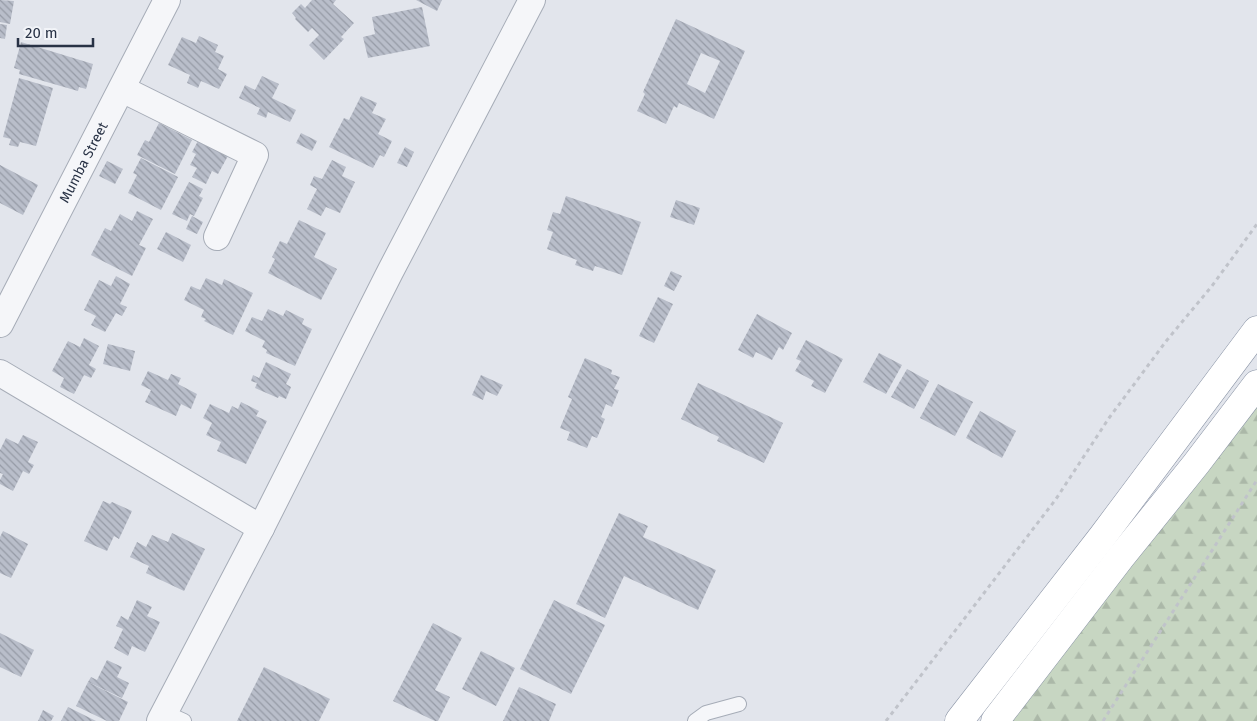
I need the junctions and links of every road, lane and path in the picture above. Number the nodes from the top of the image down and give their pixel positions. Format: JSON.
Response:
{"nodes":[{"id":1,"x":167,"y":0,"type":"edge"},
{"id":2,"x":532,"y":0,"type":"edge"},
{"id":3,"x":122,"y":89,"type":"junction"},
{"id":4,"x":1257,"y":224,"type":"edge"},
{"id":5,"x":217,"y":237,"type":"dead end"},
{"id":6,"x":0,"y":324,"type":"edge"},
{"id":7,"x":1257,"y":330,"type":"edge"},
{"id":8,"x":0,"y":372,"type":"edge"},
{"id":9,"x":1257,"y":384,"type":"edge"},
{"id":10,"x":1257,"y":480,"type":"edge"},
{"id":11,"x":261,"y":528,"type":"junction"},
{"id":12,"x":739,"y":704,"type":"dead end"},
{"id":13,"x":169,"y":718,"type":"edge"},
{"id":14,"x":695,"y":721,"type":"edge"},
{"id":15,"x":886,"y":721,"type":"edge"},
{"id":16,"x":959,"y":721,"type":"edge"},
{"id":17,"x":995,"y":721,"type":"edge"},
{"id":18,"x":1103,"y":721,"type":"edge"}],
"edges":[{"from":1,"to":3,"type":"street","name":"Mumba Street"},
{"from":2,"to":11,"type":"street"},
{"from":3,"to":5,"type":"street"},
{"from":3,"to":6,"type":"street","name":"Mumba Street"},
{"from":4,"to":15,"type":"path"},
{"from":7,"to":16,"type":"highway"},
{"from":8,"to":11,"type":"street"},
{"from":9,"to":17,"type":"highway"},
{"from":10,"to":18,"type":"path"},
{"from":11,"to":13,"type":"street"},
{"from":12,"to":14,"type":"lane"}]}
